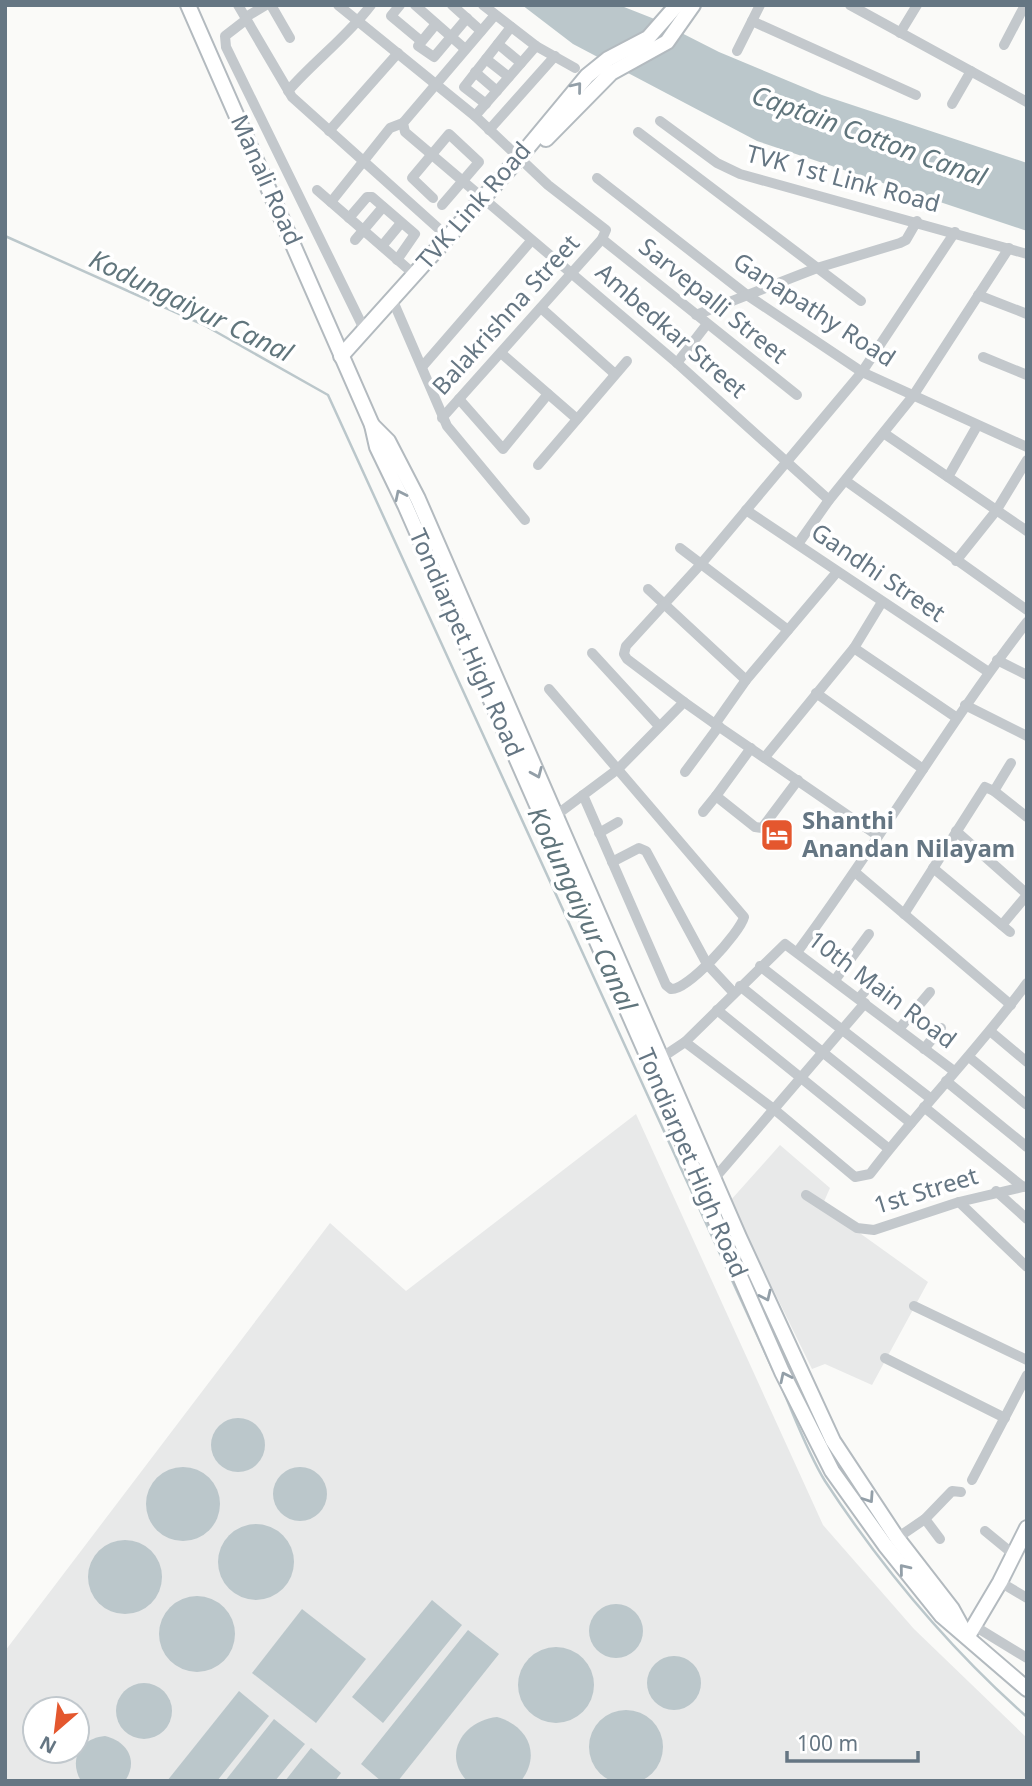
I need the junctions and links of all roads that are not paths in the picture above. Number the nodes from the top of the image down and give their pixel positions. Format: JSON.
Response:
{"nodes":[{"id":1,"x":188,"y":5,"type":"edge"},
{"id":2,"x":238,"y":5,"type":"edge"},
{"id":3,"x":268,"y":5,"type":"edge"},
{"id":4,"x":338,"y":5,"type":"edge"},
{"id":5,"x":371,"y":5,"type":"edge"},
{"id":6,"x":400,"y":5,"type":"edge"},
{"id":7,"x":415,"y":5,"type":"edge"},
{"id":8,"x":452,"y":5,"type":"edge"},
{"id":9,"x":483,"y":5,"type":"edge"},
{"id":10,"x":677,"y":5,"type":"edge"},
{"id":11,"x":693,"y":5,"type":"edge"},
{"id":12,"x":760,"y":5,"type":"edge"},
{"id":13,"x":850,"y":5,"type":"edge"},
{"id":14,"x":917,"y":5,"type":"edge"},
{"id":15,"x":1025,"y":5,"type":"edge"},
{"id":16,"x":495,"y":15,"type":"junction"},
{"id":17,"x":246,"y":18,"type":"junction"},
{"id":18,"x":467,"y":18,"type":"junction"},
{"id":19,"x":752,"y":21,"type":"junction"},
{"id":20,"x":358,"y":22,"type":"junction"},
{"id":21,"x":436,"y":24,"type":"junction"},
{"id":22,"x":511,"y":27,"type":"junction"},
{"id":23,"x":481,"y":31,"type":"junction"},
{"id":24,"x":900,"y":33,"type":"junction"},
{"id":25,"x":451,"y":37,"type":"junction"},
{"id":26,"x":290,"y":38,"type":"dead end"},
{"id":27,"x":421,"y":41,"type":"junction"},
{"id":28,"x":498,"y":44,"type":"junction"},
{"id":29,"x":1004,"y":45,"type":"dead end"},
{"id":30,"x":536,"y":46,"type":"junction"},
{"id":31,"x":464,"y":48,"type":"junction"},
{"id":32,"x":737,"y":51,"type":"dead end"},
{"id":33,"x":398,"y":53,"type":"junction"},
{"id":34,"x":555,"y":56,"type":"junction"},
{"id":35,"x":486,"y":59,"type":"junction"},
{"id":36,"x":521,"y":63,"type":"junction"},
{"id":37,"x":614,"y":63,"type":"junction"},
{"id":38,"x":575,"y":68,"type":"dead end"},
{"id":39,"x":971,"y":71,"type":"junction"},
{"id":40,"x":475,"y":72,"type":"junction"},
{"id":41,"x":509,"y":77,"type":"junction"},
{"id":42,"x":435,"y":85,"type":"junction"},
{"id":43,"x":288,"y":91,"type":"junction"},
{"id":44,"x":497,"y":91,"type":"junction"},
{"id":45,"x":916,"y":95,"type":"dead end"},
{"id":46,"x":1027,"y":102,"type":"edge"},
{"id":47,"x":486,"y":104,"type":"junction"},
{"id":48,"x":953,"y":104,"type":"dead end"},
{"id":49,"x":475,"y":116,"type":"junction"},
{"id":50,"x":660,"y":121,"type":"dead end"},
{"id":51,"x":403,"y":123,"type":"junction"},
{"id":52,"x":489,"y":130,"type":"junction"},
{"id":53,"x":329,"y":131,"type":"junction"},
{"id":54,"x":638,"y":132,"type":"dead end"},
{"id":55,"x":430,"y":154,"type":"junction"},
{"id":56,"x":519,"y":158,"type":"junction"},
{"id":57,"x":364,"y":162,"type":"junction"},
{"id":58,"x":597,"y":178,"type":"dead end"},
{"id":59,"x":462,"y":181,"type":"junction"},
{"id":60,"x":317,"y":190,"type":"dead end"},
{"id":61,"x":482,"y":197,"type":"junction"},
{"id":62,"x":433,"y":198,"type":"dead end"},
{"id":63,"x":331,"y":202,"type":"junction"},
{"id":64,"x":442,"y":205,"type":"dead end"},
{"id":65,"x":383,"y":207,"type":"junction"},
{"id":66,"x":349,"y":218,"type":"junction"},
{"id":67,"x":917,"y":221,"type":"junction"},
{"id":68,"x":401,"y":223,"type":"junction"},
{"id":69,"x":363,"y":230,"type":"junction"},
{"id":70,"x":955,"y":232,"type":"junction"},
{"id":71,"x":448,"y":237,"type":"junction"},
{"id":72,"x":602,"y":239,"type":"junction"},
{"id":73,"x":355,"y":240,"type":"dead end"},
{"id":74,"x":531,"y":241,"type":"junction"},
{"id":75,"x":382,"y":246,"type":"junction"},
{"id":76,"x":1009,"y":248,"type":"junction"},
{"id":77,"x":1027,"y":254,"type":"edge"},
{"id":78,"x":397,"y":260,"type":"junction"},
{"id":79,"x":817,"y":268,"type":"junction"},
{"id":80,"x":572,"y":273,"type":"junction"},
{"id":81,"x":415,"y":275,"type":"junction"},
{"id":82,"x":747,"y":295,"type":"junction"},
{"id":83,"x":978,"y":295,"type":"junction"},
{"id":84,"x":393,"y":301,"type":"junction"},
{"id":85,"x":861,"y":302,"type":"dead end"},
{"id":86,"x":541,"y":308,"type":"junction"},
{"id":87,"x":1027,"y":314,"type":"edge"},
{"id":88,"x":696,"y":315,"type":"junction"},
{"id":89,"x":707,"y":324,"type":"junction"},
{"id":90,"x":365,"y":331,"type":"junction"},
{"id":91,"x":501,"y":353,"type":"junction"},
{"id":92,"x":341,"y":356,"type":"junction"},
{"id":93,"x":983,"y":357,"type":"dead end"},
{"id":94,"x":627,"y":361,"type":"dead end"},
{"id":95,"x":677,"y":363,"type":"junction"},
{"id":96,"x":422,"y":366,"type":"junction"},
{"id":97,"x":862,"y":372,"type":"junction"},
{"id":98,"x":615,"y":374,"type":"junction"},
{"id":99,"x":1027,"y":375,"type":"edge"},
{"id":100,"x":548,"y":394,"type":"junction"},
{"id":101,"x":797,"y":396,"type":"dead end"},
{"id":102,"x":913,"y":396,"type":"junction"},
{"id":103,"x":459,"y":399,"type":"junction"},
{"id":104,"x":442,"y":418,"type":"junction"},
{"id":105,"x":577,"y":419,"type":"junction"},
{"id":106,"x":977,"y":426,"type":"junction"},
{"id":107,"x":885,"y":434,"type":"junction"},
{"id":108,"x":1027,"y":447,"type":"edge"},
{"id":109,"x":1027,"y":460,"type":"edge"},
{"id":110,"x":788,"y":462,"type":"junction"},
{"id":111,"x":537,"y":465,"type":"dead end"},
{"id":112,"x":948,"y":477,"type":"junction"},
{"id":113,"x":846,"y":481,"type":"junction"},
{"id":114,"x":829,"y":500,"type":"junction"},
{"id":115,"x":746,"y":510,"type":"junction"},
{"id":116,"x":996,"y":511,"type":"junction"},
{"id":117,"x":524,"y":520,"type":"dead end"},
{"id":118,"x":1027,"y":531,"type":"edge"},
{"id":119,"x":798,"y":544,"type":"junction"},
{"id":120,"x":680,"y":548,"type":"dead end"},
{"id":121,"x":956,"y":561,"type":"junction"},
{"id":122,"x":701,"y":564,"type":"junction"},
{"id":123,"x":837,"y":572,"type":"junction"},
{"id":124,"x":648,"y":589,"type":"dead end"},
{"id":125,"x":882,"y":602,"type":"junction"},
{"id":126,"x":663,"y":604,"type":"junction"},
{"id":127,"x":1027,"y":610,"type":"edge"},
{"id":128,"x":1027,"y":622,"type":"edge"},
{"id":129,"x":788,"y":630,"type":"junction"},
{"id":130,"x":854,"y":648,"type":"junction"},
{"id":131,"x":592,"y":653,"type":"dead end"},
{"id":132,"x":997,"y":660,"type":"junction"},
{"id":133,"x":987,"y":671,"type":"junction"},
{"id":134,"x":1027,"y":675,"type":"edge"},
{"id":135,"x":746,"y":680,"type":"junction"},
{"id":136,"x":549,"y":689,"type":"dead end"},
{"id":137,"x":816,"y":693,"type":"junction"},
{"id":138,"x":684,"y":702,"type":"junction"},
{"id":139,"x":965,"y":705,"type":"junction"},
{"id":140,"x":957,"y":718,"type":"junction"},
{"id":141,"x":717,"y":725,"type":"junction"},
{"id":142,"x":659,"y":726,"type":"junction"},
{"id":143,"x":1027,"y":736,"type":"edge"},
{"id":144,"x":751,"y":748,"type":"junction"},
{"id":145,"x":765,"y":757,"type":"junction"},
{"id":146,"x":1011,"y":763,"type":"dead end"},
{"id":147,"x":618,"y":769,"type":"junction"},
{"id":148,"x":923,"y":769,"type":"junction"},
{"id":149,"x":685,"y":772,"type":"dead end"},
{"id":150,"x":798,"y":780,"type":"junction"},
{"id":151,"x":994,"y":791,"type":"junction"},
{"id":152,"x":583,"y":795,"type":"junction"},
{"id":153,"x":716,"y":796,"type":"junction"},
{"id":154,"x":703,"y":812,"type":"dead end"},
{"id":155,"x":1027,"y":817,"type":"edge"},
{"id":156,"x":550,"y":820,"type":"junction"},
{"id":157,"x":618,"y":822,"type":"dead end"},
{"id":158,"x":956,"y":831,"type":"junction"},
{"id":159,"x":599,"y":833,"type":"junction"},
{"id":160,"x":878,"y":836,"type":"junction"},
{"id":161,"x":612,"y":862,"type":"junction"},
{"id":162,"x":933,"y":868,"type":"junction"},
{"id":163,"x":856,"y":873,"type":"junction"},
{"id":164,"x":1027,"y":895,"type":"edge"},
{"id":165,"x":904,"y":914,"type":"junction"},
{"id":166,"x":870,"y":934,"type":"dead end"},
{"id":167,"x":798,"y":951,"type":"junction"},
{"id":168,"x":707,"y":964,"type":"junction"},
{"id":169,"x":760,"y":966,"type":"junction"},
{"id":170,"x":835,"y":980,"type":"junction"},
{"id":171,"x":873,"y":982,"type":"dead end"},
{"id":172,"x":1027,"y":983,"type":"edge"},
{"id":173,"x":736,"y":989,"type":"junction"},
{"id":174,"x":930,"y":992,"type":"dead end"},
{"id":175,"x":862,"y":1001,"type":"junction"},
{"id":176,"x":1014,"y":1001,"type":"junction"},
{"id":177,"x":1027,"y":1005,"type":"edge"},
{"id":178,"x":717,"y":1010,"type":"junction"},
{"id":179,"x":941,"y":1028,"type":"dead end"},
{"id":180,"x":898,"y":1029,"type":"junction"},
{"id":181,"x":842,"y":1030,"type":"junction"},
{"id":182,"x":990,"y":1031,"type":"junction"},
{"id":183,"x":685,"y":1042,"type":"junction"},
{"id":184,"x":924,"y":1049,"type":"junction"},
{"id":185,"x":823,"y":1053,"type":"junction"},
{"id":186,"x":969,"y":1057,"type":"junction"},
{"id":187,"x":661,"y":1058,"type":"junction"},
{"id":188,"x":1027,"y":1062,"type":"edge"},
{"id":189,"x":954,"y":1071,"type":"junction"},
{"id":190,"x":802,"y":1079,"type":"junction"},
{"id":191,"x":946,"y":1081,"type":"junction"},
{"id":192,"x":927,"y":1102,"type":"junction"},
{"id":193,"x":1027,"y":1105,"type":"edge"},
{"id":194,"x":775,"y":1110,"type":"junction"},
{"id":195,"x":911,"y":1123,"type":"junction"},
{"id":196,"x":1027,"y":1147,"type":"edge"},
{"id":197,"x":889,"y":1149,"type":"junction"},
{"id":198,"x":714,"y":1179,"type":"junction"},
{"id":199,"x":1025,"y":1187,"type":"edge"},
{"id":200,"x":996,"y":1191,"type":"junction"},
{"id":201,"x":806,"y":1195,"type":"dead end"},
{"id":202,"x":958,"y":1202,"type":"junction"},
{"id":203,"x":1027,"y":1219,"type":"edge"},
{"id":204,"x":1027,"y":1267,"type":"edge"},
{"id":205,"x":914,"y":1306,"type":"dead end"},
{"id":206,"x":885,"y":1358,"type":"dead end"},
{"id":207,"x":1027,"y":1360,"type":"edge"},
{"id":208,"x":1027,"y":1375,"type":"edge"},
{"id":209,"x":1005,"y":1418,"type":"junction"},
{"id":210,"x":972,"y":1480,"type":"dead end"},
{"id":211,"x":961,"y":1492,"type":"dead end"},
{"id":212,"x":925,"y":1519,"type":"junction"},
{"id":213,"x":1027,"y":1528,"type":"edge"},
{"id":214,"x":985,"y":1531,"type":"dead end"},
{"id":215,"x":897,"y":1538,"type":"junction"},
{"id":216,"x":940,"y":1539,"type":"dead end"},
{"id":217,"x":1013,"y":1554,"type":"junction"},
{"id":218,"x":1000,"y":1582,"type":"junction"},
{"id":219,"x":1027,"y":1598,"type":"edge"},
{"id":220,"x":972,"y":1632,"type":"junction"},
{"id":221,"x":1027,"y":1658,"type":"edge"},
{"id":222,"x":1027,"y":1689,"type":"edge"}],
"edges":[{"from":1,"to":92,"type":"main road","name":"Manali Road"},
{"from":2,"to":17,"type":"street"},
{"from":3,"to":17,"type":"street"},
{"from":3,"to":26,"type":"street"},
{"from":4,"to":20,"type":"street"},
{"from":5,"to":20,"type":"street"},
{"from":6,"to":27,"type":"street"},
{"from":7,"to":21,"type":"street"},
{"from":8,"to":18,"type":"street"},
{"from":9,"to":16,"type":"street"},
{"from":10,"to":37,"type":"main road"},
{"from":11,"to":37,"type":"main road"},
{"from":12,"to":19,"type":"street"},
{"from":13,"to":24,"type":"street"},
{"from":14,"to":24,"type":"street"},
{"from":15,"to":29,"type":"street"},
{"from":16,"to":22,"type":"street"},
{"from":16,"to":23,"type":"street"},
{"from":17,"to":43,"type":"street"},
{"from":17,"to":90,"type":"street"},
{"from":18,"to":23,"type":"street"},
{"from":18,"to":25,"type":"street"},
{"from":19,"to":32,"type":"street"},
{"from":19,"to":45,"type":"street"},
{"from":20,"to":33,"type":"street"},
{"from":20,"to":43,"type":"street"},
{"from":21,"to":25,"type":"street"},
{"from":21,"to":27,"type":"street"},
{"from":22,"to":28,"type":"street"},
{"from":22,"to":30,"type":"street"},
{"from":23,"to":31,"type":"street"},
{"from":24,"to":39,"type":"street"},
{"from":25,"to":27,"type":"street"},
{"from":25,"to":31,"type":"street"},
{"from":28,"to":35,"type":"street"},
{"from":28,"to":36,"type":"street"},
{"from":30,"to":34,"type":"street"},
{"from":30,"to":36,"type":"street"},
{"from":31,"to":42,"type":"street"},
{"from":33,"to":42,"type":"street"},
{"from":33,"to":53,"type":"street"},
{"from":34,"to":38,"type":"street"},
{"from":34,"to":52,"type":"street"},
{"from":35,"to":40,"type":"street"},
{"from":35,"to":41,"type":"street"},
{"from":36,"to":41,"type":"street"},
{"from":37,"to":56,"type":"main road","name":"TVK Link Road"},
{"from":39,"to":46,"type":"street"},
{"from":39,"to":48,"type":"street"},
{"from":40,"to":44,"type":"street"},
{"from":40,"to":47,"type":"street"},
{"from":41,"to":44,"type":"street"},
{"from":42,"to":49,"type":"street"},
{"from":42,"to":51,"type":"street"},
{"from":43,"to":53,"type":"street"},
{"from":44,"to":47,"type":"street"},
{"from":47,"to":49,"type":"street"},
{"from":49,"to":52,"type":"street"},
{"from":50,"to":67,"type":"street","name":"TVK 1st Link Road"},
{"from":51,"to":55,"type":"street","name":"Ambedkar Street"},
{"from":51,"to":57,"type":"street"},
{"from":52,"to":56,"type":"street"},
{"from":53,"to":57,"type":"street"},
{"from":54,"to":79,"type":"street"},
{"from":55,"to":59,"type":"street","name":"Ambedkar Street"},
{"from":55,"to":59,"type":"street"},
{"from":55,"to":62,"type":"street"},
{"from":56,"to":61,"type":"main road","name":"TVK Link Road"},
{"from":56,"to":72,"type":"street"},
{"from":57,"to":63,"type":"street"},
{"from":57,"to":71,"type":"street"},
{"from":58,"to":82,"type":"street","name":"Ganapathy Road"},
{"from":59,"to":61,"type":"street","name":"Ambedkar Street"},
{"from":59,"to":64,"type":"street"},
{"from":60,"to":63,"type":"street"},
{"from":61,"to":71,"type":"main road","name":"TVK Link Road"},
{"from":61,"to":74,"type":"street","name":"Ambedkar Street"},
{"from":63,"to":66,"type":"street"},
{"from":65,"to":66,"type":"street"},
{"from":65,"to":68,"type":"street"},
{"from":65,"to":69,"type":"street"},
{"from":66,"to":69,"type":"street"},
{"from":67,"to":70,"type":"street","name":"TVK 1st Link Road"},
{"from":67,"to":79,"type":"street"},
{"from":68,"to":75,"type":"street"},
{"from":68,"to":78,"type":"street"},
{"from":69,"to":73,"type":"street"},
{"from":69,"to":75,"type":"street"},
{"from":70,"to":76,"type":"street","name":"TVK 1st Link Road"},
{"from":70,"to":97,"type":"street"},
{"from":71,"to":81,"type":"main road","name":"TVK Link Road"},
{"from":72,"to":80,"type":"street","name":"Balakrishna Street"},
{"from":72,"to":88,"type":"street","name":"Sarvepalli Street"},
{"from":74,"to":80,"type":"street","name":"Ambedkar Street"},
{"from":74,"to":96,"type":"street"},
{"from":75,"to":78,"type":"street"},
{"from":76,"to":77,"type":"street","name":"TVK 1st Link Road"},
{"from":76,"to":83,"type":"street"},
{"from":78,"to":81,"type":"street"},
{"from":79,"to":82,"type":"street"},
{"from":79,"to":85,"type":"street"},
{"from":80,"to":86,"type":"street","name":"Balakrishna Street"},
{"from":80,"to":95,"type":"street","name":"Ambedkar Street"},
{"from":81,"to":84,"type":"main road","name":"TVK Link Road"},
{"from":82,"to":88,"type":"street"},
{"from":82,"to":97,"type":"street","name":"Ganapathy Road"},
{"from":83,"to":87,"type":"street"},
{"from":83,"to":102,"type":"street"},
{"from":84,"to":90,"type":"main road","name":"TVK Link Road"},
{"from":84,"to":96,"type":"street"},
{"from":86,"to":91,"type":"street","name":"Balakrishna Street"},
{"from":86,"to":98,"type":"street"},
{"from":88,"to":89,"type":"street","name":"Sarvepalli Street"},
{"from":89,"to":95,"type":"street"},
{"from":89,"to":101,"type":"street","name":"Sarvepalli Street"},
{"from":90,"to":92,"type":"main road","name":"TVK Link Road"},
{"from":91,"to":100,"type":"street"},
{"from":91,"to":103,"type":"street","name":"Balakrishna Street"},
{"from":92,"to":156,"type":"main road","name":"Tondiarpet High Road"},
{"from":93,"to":99,"type":"street"},
{"from":94,"to":98,"type":"street"},
{"from":95,"to":110,"type":"street","name":"Ambedkar Street"},
{"from":96,"to":104,"type":"street"},
{"from":97,"to":102,"type":"street","name":"Ganapathy Road"},
{"from":97,"to":110,"type":"street"},
{"from":98,"to":105,"type":"street"},
{"from":100,"to":103,"type":"street"},
{"from":100,"to":105,"type":"street"},
{"from":102,"to":106,"type":"street","name":"Ganapathy Road"},
{"from":102,"to":107,"type":"street"},
{"from":103,"to":104,"type":"street","name":"Balakrishna Street"},
{"from":104,"to":117,"type":"street"},
{"from":105,"to":111,"type":"street"},
{"from":106,"to":108,"type":"street","name":"Ganapathy Road"},
{"from":106,"to":112,"type":"street"},
{"from":107,"to":112,"type":"street"},
{"from":107,"to":113,"type":"street"},
{"from":109,"to":116,"type":"street"},
{"from":110,"to":114,"type":"street","name":"Ambedkar Street"},
{"from":110,"to":115,"type":"street"},
{"from":112,"to":116,"type":"street"},
{"from":113,"to":114,"type":"street"},
{"from":113,"to":121,"type":"street"},
{"from":114,"to":119,"type":"street"},
{"from":115,"to":119,"type":"street","name":"Gandhi Street"},
{"from":115,"to":122,"type":"street"},
{"from":116,"to":118,"type":"street"},
{"from":116,"to":121,"type":"street"},
{"from":119,"to":123,"type":"street","name":"Gandhi Street"},
{"from":120,"to":122,"type":"street"},
{"from":121,"to":127,"type":"street"},
{"from":122,"to":126,"type":"street"},
{"from":122,"to":129,"type":"street"},
{"from":123,"to":125,"type":"street","name":"Gandhi Street"},
{"from":123,"to":129,"type":"street"},
{"from":124,"to":126,"type":"street"},
{"from":125,"to":130,"type":"street"},
{"from":125,"to":133,"type":"street","name":"Gandhi Street"},
{"from":126,"to":135,"type":"street"},
{"from":126,"to":138,"type":"street"},
{"from":128,"to":132,"type":"street"},
{"from":129,"to":135,"type":"street"},
{"from":130,"to":137,"type":"street"},
{"from":130,"to":140,"type":"street"},
{"from":131,"to":142,"type":"street"},
{"from":132,"to":133,"type":"street"},
{"from":132,"to":134,"type":"street"},
{"from":133,"to":139,"type":"street"},
{"from":135,"to":141,"type":"street"},
{"from":136,"to":147,"type":"street"},
{"from":137,"to":145,"type":"street"},
{"from":137,"to":148,"type":"street"},
{"from":138,"to":141,"type":"street"},
{"from":138,"to":142,"type":"street"},
{"from":139,"to":140,"type":"street"},
{"from":139,"to":143,"type":"street"},
{"from":140,"to":148,"type":"street"},
{"from":141,"to":144,"type":"street"},
{"from":141,"to":149,"type":"street"},
{"from":142,"to":147,"type":"street"},
{"from":144,"to":145,"type":"street"},
{"from":144,"to":153,"type":"street"},
{"from":145,"to":150,"type":"street"},
{"from":146,"to":151,"type":"street"},
{"from":147,"to":152,"type":"street"},
{"from":147,"to":168,"type":"street"},
{"from":148,"to":160,"type":"street"},
{"from":150,"to":153,"type":"street"},
{"from":150,"to":160,"type":"street"},
{"from":151,"to":155,"type":"street"},
{"from":151,"to":158,"type":"street"},
{"from":152,"to":156,"type":"street"},
{"from":152,"to":159,"type":"street"},
{"from":153,"to":154,"type":"street"},
{"from":156,"to":187,"type":"main road","name":"Tondiarpet High Road"},
{"from":220,"to":156,"type":"main road","name":"Tondiarpet High Road","one_way":true},
{"from":157,"to":159,"type":"street"},
{"from":158,"to":162,"type":"street"},
{"from":158,"to":164,"type":"street"},
{"from":159,"to":161,"type":"street"},
{"from":160,"to":163,"type":"street"},
{"from":161,"to":168,"type":"street"},
{"from":161,"to":168,"type":"street"},
{"from":162,"to":164,"type":"street"},
{"from":162,"to":165,"type":"street"},
{"from":163,"to":165,"type":"street"},
{"from":163,"to":167,"type":"street"},
{"from":165,"to":176,"type":"street"},
{"from":166,"to":170,"type":"street"},
{"from":167,"to":169,"type":"street","name":"10th Main Road"},
{"from":167,"to":170,"type":"street","name":"10th Main Road"},
{"from":168,"to":173,"type":"street"},
{"from":169,"to":173,"type":"street","name":"10th Main Road"},
{"from":169,"to":181,"type":"street"},
{"from":170,"to":175,"type":"street","name":"10th Main Road"},
{"from":171,"to":175,"type":"street"},
{"from":172,"to":176,"type":"street"},
{"from":173,"to":178,"type":"street","name":"10th Main Road"},
{"from":173,"to":185,"type":"street"},
{"from":174,"to":180,"type":"street"},
{"from":175,"to":180,"type":"street","name":"10th Main Road"},
{"from":175,"to":181,"type":"street"},
{"from":176,"to":177,"type":"street"},
{"from":176,"to":182,"type":"street"},
{"from":178,"to":183,"type":"street","name":"10th Main Road"},
{"from":178,"to":190,"type":"street"},
{"from":179,"to":184,"type":"street"},
{"from":180,"to":184,"type":"street","name":"10th Main Road"},
{"from":181,"to":185,"type":"street"},
{"from":181,"to":192,"type":"street"},
{"from":182,"to":186,"type":"street"},
{"from":182,"to":188,"type":"street"},
{"from":183,"to":187,"type":"street","name":"10th Main Road"},
{"from":183,"to":194,"type":"street"},
{"from":184,"to":189,"type":"street","name":"10th Main Road"},
{"from":185,"to":190,"type":"street"},
{"from":185,"to":195,"type":"street"},
{"from":186,"to":189,"type":"street"},
{"from":186,"to":193,"type":"street"},
{"from":187,"to":198,"type":"main road","name":"Tondiarpet High Road"},
{"from":189,"to":191,"type":"street"},
{"from":190,"to":194,"type":"street"},
{"from":190,"to":197,"type":"street"},
{"from":191,"to":192,"type":"street"},
{"from":191,"to":196,"type":"street"},
{"from":192,"to":195,"type":"street"},
{"from":192,"to":199,"type":"street"},
{"from":194,"to":197,"type":"street"},
{"from":194,"to":198,"type":"street"},
{"from":195,"to":197,"type":"street"},
{"from":198,"to":215,"type":"main road","name":"Tondiarpet High Road","one_way":true},
{"from":199,"to":200,"type":"street","name":"1st Street"},
{"from":200,"to":202,"type":"street","name":"1st Street"},
{"from":200,"to":203,"type":"street"},
{"from":201,"to":202,"type":"street","name":"1st Street"},
{"from":202,"to":204,"type":"street"},
{"from":205,"to":207,"type":"street"},
{"from":206,"to":209,"type":"street"},
{"from":208,"to":209,"type":"street"},
{"from":209,"to":210,"type":"street"},
{"from":211,"to":212,"type":"street"},
{"from":212,"to":215,"type":"street"},
{"from":212,"to":216,"type":"street"},
{"from":213,"to":217,"type":"main road"},
{"from":214,"to":217,"type":"street"},
{"from":215,"to":220,"type":"main road","name":"Tondiarpet High Road"},
{"from":217,"to":218,"type":"main road"},
{"from":218,"to":219,"type":"street"},
{"from":218,"to":220,"type":"main road"},
{"from":220,"to":221,"type":"street"},
{"from":220,"to":222,"type":"main road","name":"Tondiarpet High Road"}]}
